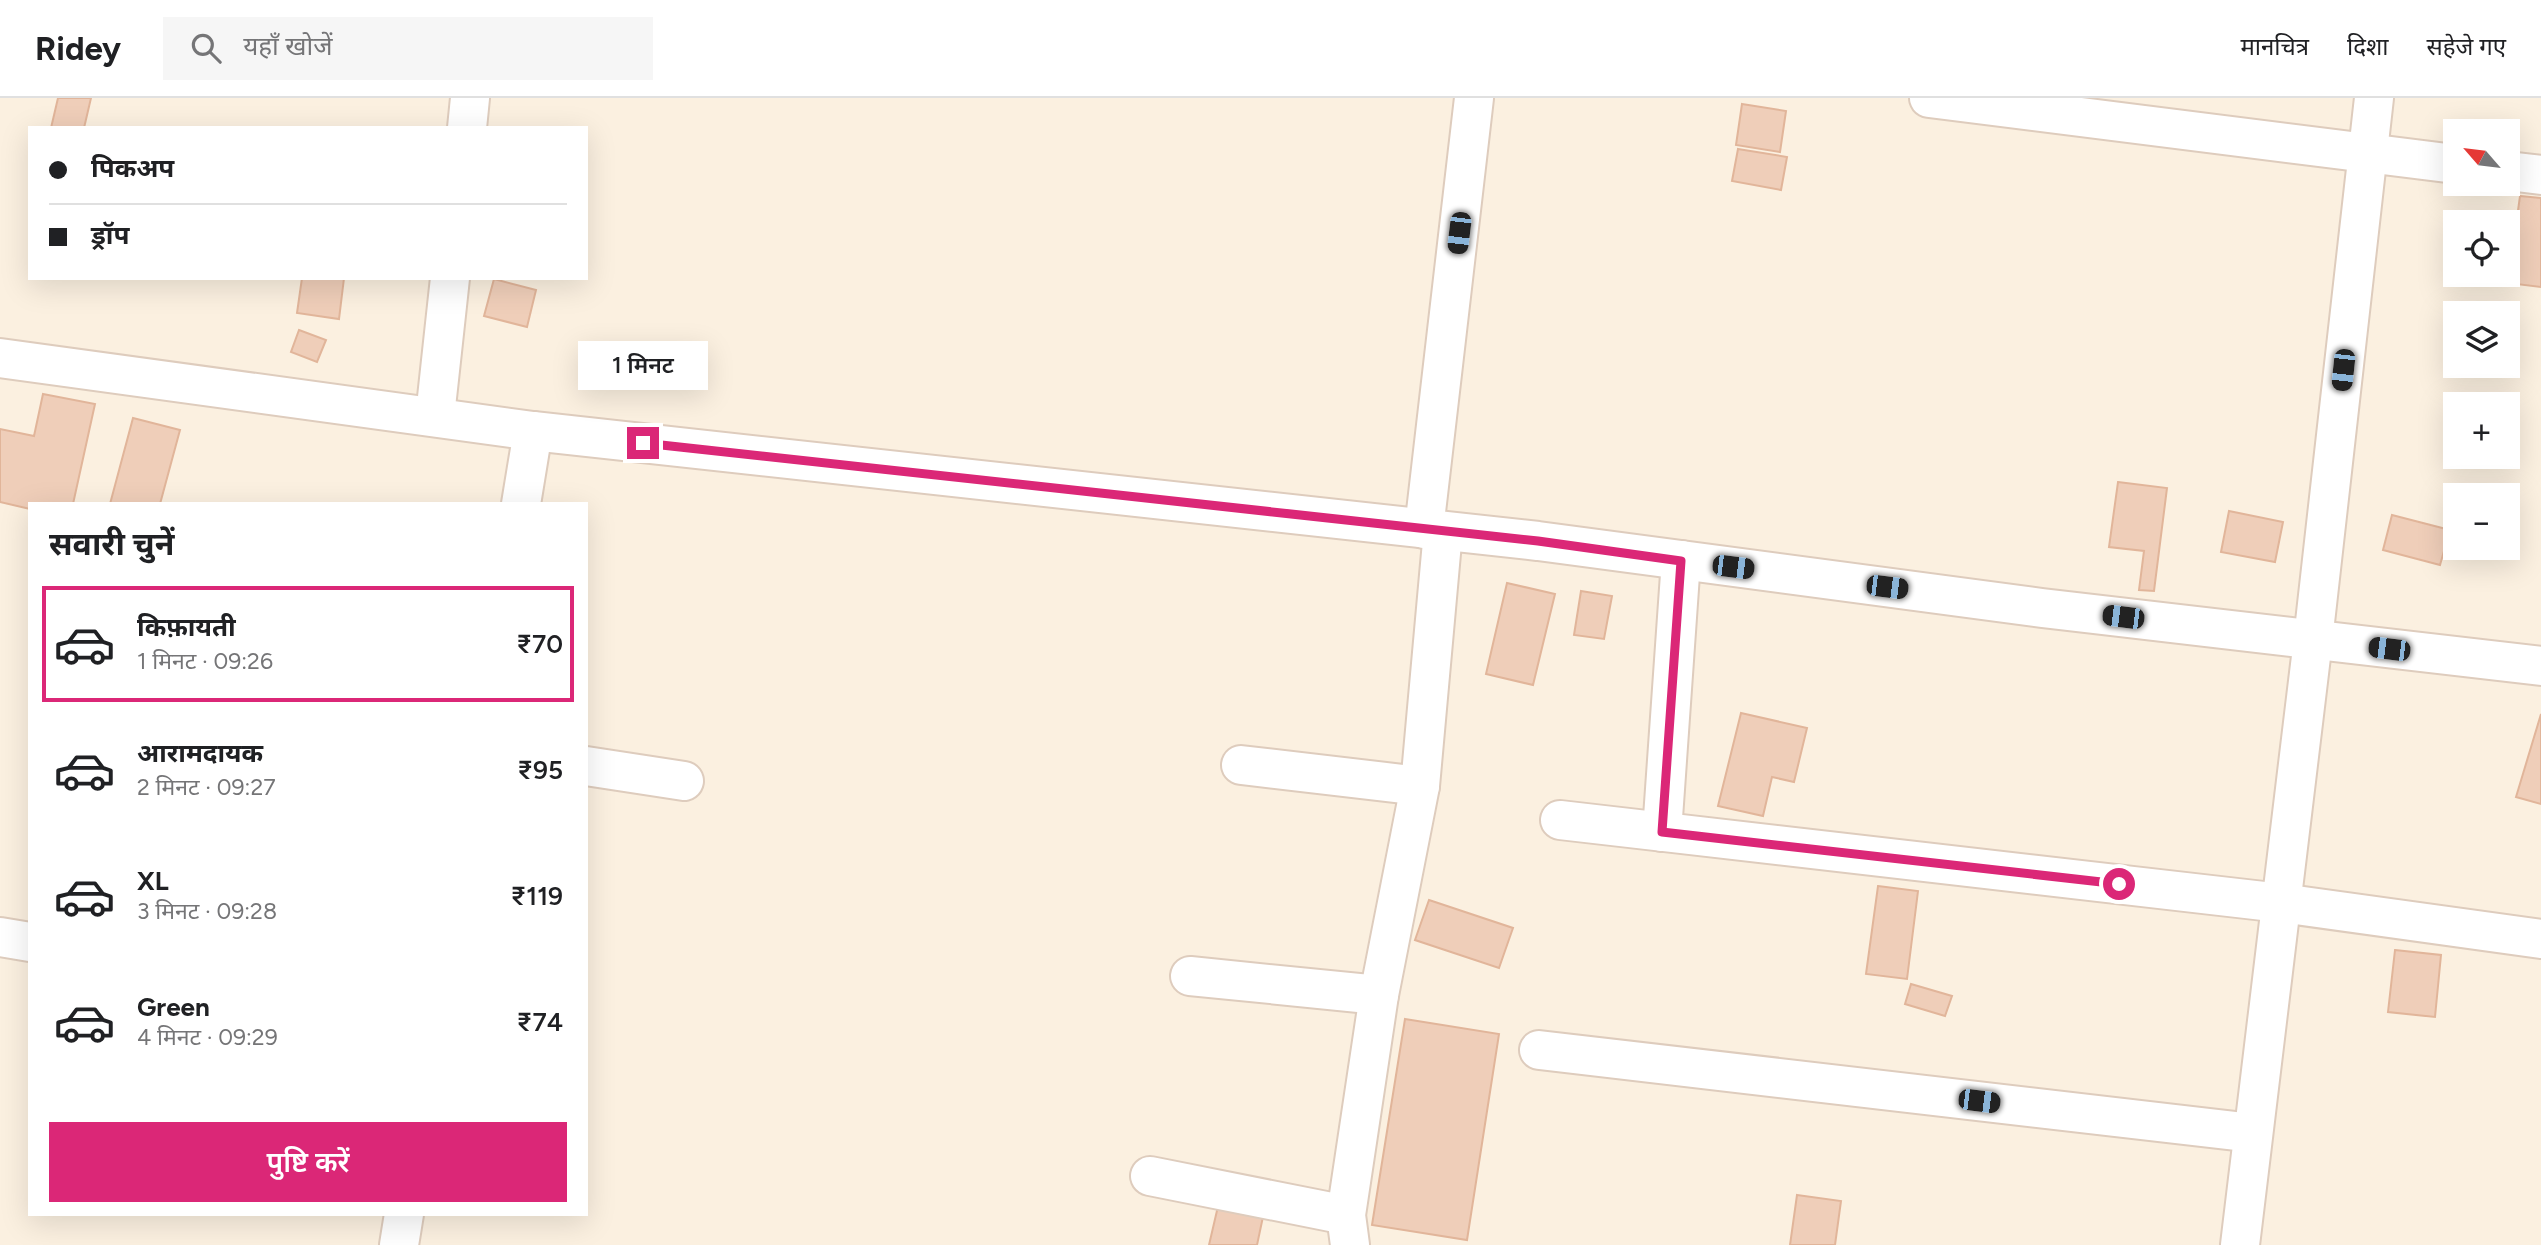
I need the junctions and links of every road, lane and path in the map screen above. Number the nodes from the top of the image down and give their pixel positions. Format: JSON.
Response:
{"nodes":[{"id":1,"x":470,"y":98,"type":"edge"},
{"id":2,"x":1474,"y":98,"type":"edge"},
{"id":3,"x":1929,"y":98,"type":"edge"},
{"id":4,"x":2374,"y":98,"type":"edge"},
{"id":5,"x":467,"y":126,"type":"edge"},
{"id":6,"x":2368,"y":154,"type":"junction"},
{"id":7,"x":2443,"y":163,"type":"edge"},
{"id":8,"x":2520,"y":172,"type":"edge"},
{"id":9,"x":2541,"y":174,"type":"edge"},
{"id":10,"x":450,"y":280,"type":"edge"},
{"id":11,"x":0,"y":358,"type":"edge"},
{"id":12,"x":435,"y":416,"type":"junction"},
{"id":13,"x":533,"y":431,"type":"junction"},
{"id":14,"x":521,"y":502,"type":"edge"},
{"id":15,"x":1434,"y":530,"type":"junction"},
{"id":16,"x":1681,"y":561,"type":"junction"},
{"id":17,"x":2313,"y":640,"type":"junction"},
{"id":18,"x":2541,"y":666,"type":"edge"},
{"id":19,"x":1241,"y":765,"type":"dead end"},
{"id":20,"x":588,"y":766,"type":"edge"},
{"id":21,"x":684,"y":781,"type":"dead end"},
{"id":22,"x":1420,"y":786,"type":"junction"},
{"id":23,"x":1560,"y":820,"type":"dead end"},
{"id":24,"x":1662,"y":832,"type":"junction"},
{"id":25,"x":2281,"y":903,"type":"junction"},
{"id":26,"x":0,"y":937,"type":"edge"},
{"id":27,"x":2541,"y":939,"type":"edge"},
{"id":28,"x":28,"y":942,"type":"edge"},
{"id":29,"x":1190,"y":976,"type":"dead end"},
{"id":30,"x":1379,"y":995,"type":"junction"},
{"id":31,"x":1539,"y":1050,"type":"dead end"},
{"id":32,"x":2253,"y":1133,"type":"junction"},
{"id":33,"x":1150,"y":1176,"type":"dead end"},
{"id":34,"x":404,"y":1216,"type":"edge"},
{"id":35,"x":1348,"y":1230,"type":"edge"},
{"id":36,"x":399,"y":1245,"type":"edge"},
{"id":37,"x":2240,"y":1245,"type":"edge"}],
"edges":[{"from":1,"to":5,"type":"street"},
{"from":2,"to":15,"type":"street"},
{"from":3,"to":6,"type":"street"},
{"from":4,"to":6,"type":"street"},
{"from":6,"to":7,"type":"street"},
{"from":6,"to":17,"type":"street"},
{"from":8,"to":9,"type":"street"},
{"from":10,"to":12,"type":"street"},
{"from":11,"to":12,"type":"street"},
{"from":12,"to":13,"type":"street"},
{"from":13,"to":14,"type":"street"},
{"from":13,"to":15,"type":"street"},
{"from":15,"to":16,"type":"street"},
{"from":15,"to":22,"type":"street"},
{"from":16,"to":17,"type":"street"},
{"from":16,"to":24,"type":"street"},
{"from":17,"to":18,"type":"street"},
{"from":17,"to":25,"type":"street"},
{"from":19,"to":22,"type":"street"},
{"from":20,"to":21,"type":"street"},
{"from":22,"to":30,"type":"street"},
{"from":23,"to":24,"type":"street"},
{"from":24,"to":25,"type":"street"},
{"from":25,"to":27,"type":"street"},
{"from":25,"to":32,"type":"street"},
{"from":26,"to":28,"type":"street"},
{"from":29,"to":30,"type":"street"},
{"from":30,"to":35,"type":"street"},
{"from":31,"to":32,"type":"street"},
{"from":32,"to":37,"type":"street"},
{"from":33,"to":35,"type":"street"},
{"from":34,"to":36,"type":"street"}]}
